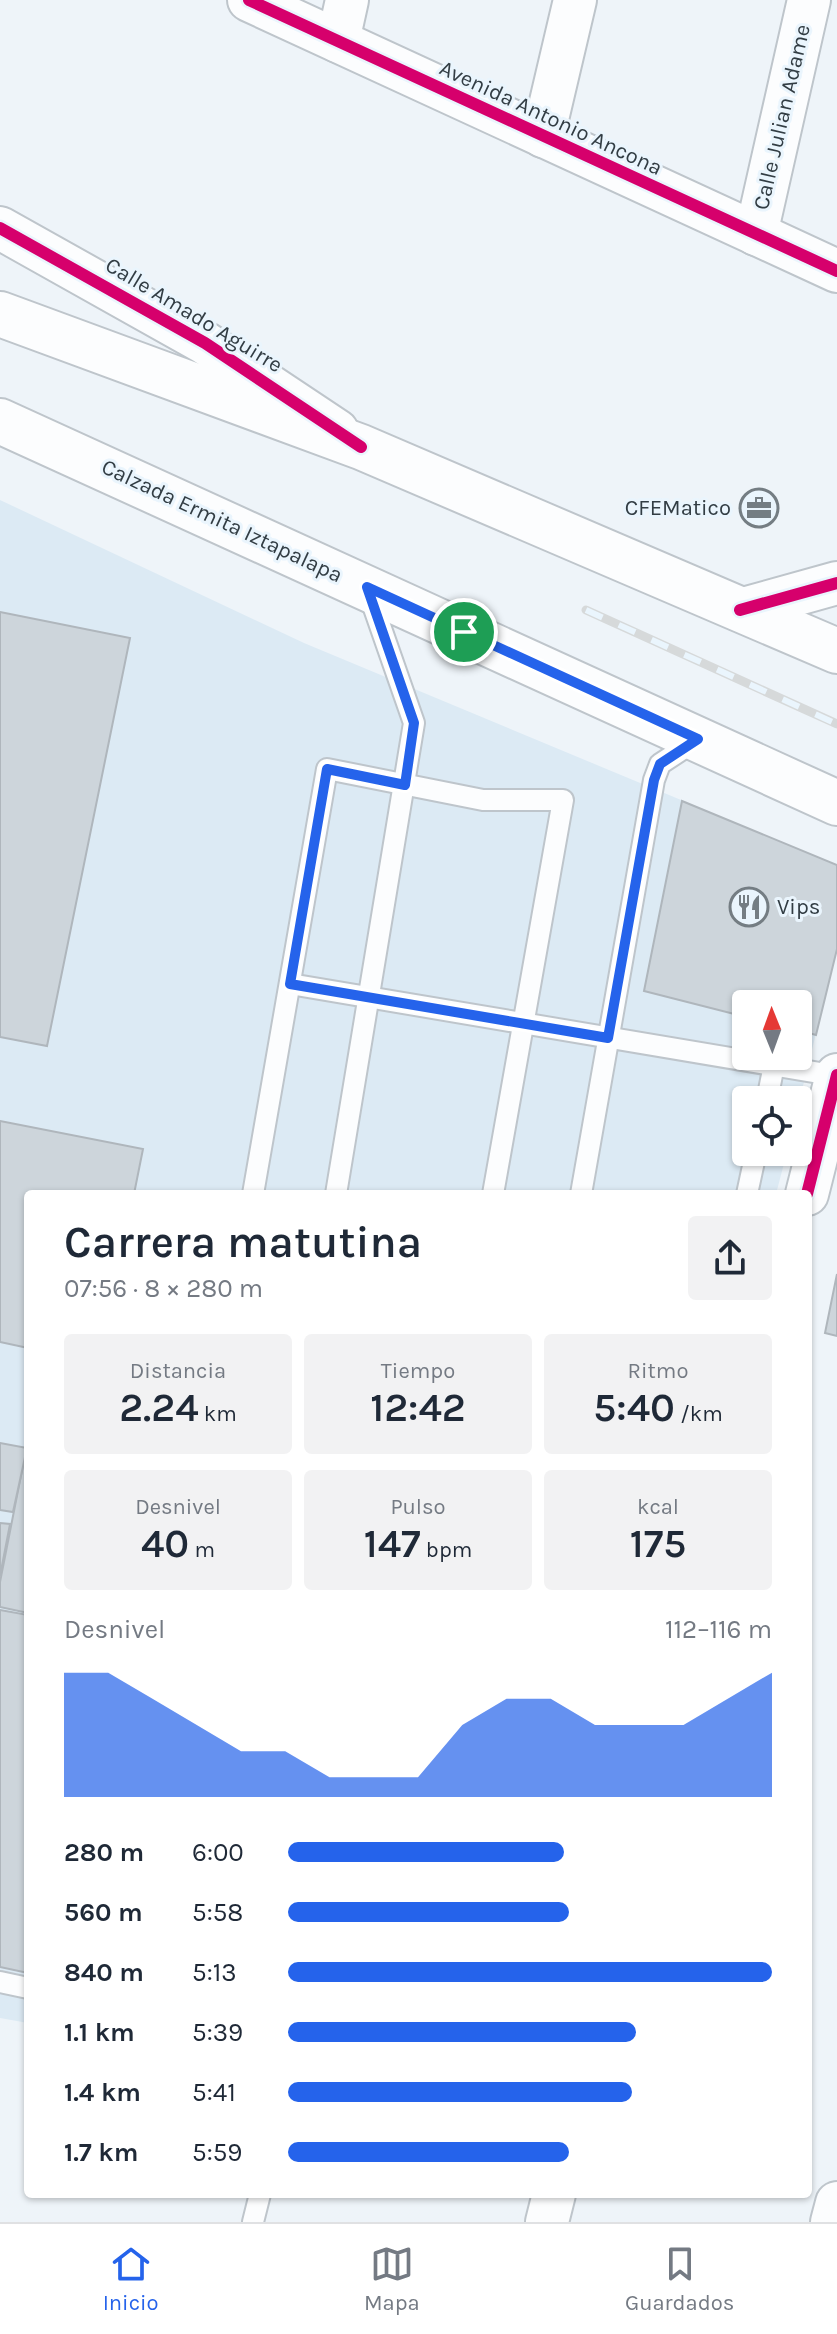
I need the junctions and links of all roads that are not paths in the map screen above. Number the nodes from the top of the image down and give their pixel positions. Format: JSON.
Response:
{"nodes":[{"id":1,"x":249,"y":0,"type":"edge"},
{"id":2,"x":347,"y":0,"type":"edge"},
{"id":3,"x":575,"y":0,"type":"edge"},
{"id":4,"x":809,"y":0,"type":"edge"},
{"id":5,"x":338,"y":41,"type":"junction"},
{"id":6,"x":543,"y":136,"type":"junction"},
{"id":7,"x":0,"y":228,"type":"edge"},
{"id":8,"x":756,"y":234,"type":"junction"},
{"id":9,"x":837,"y":271,"type":"edge"},
{"id":10,"x":0,"y":314,"type":"edge"},
{"id":11,"x":0,"y":421,"type":"edge"},
{"id":12,"x":361,"y":447,"type":"junction"},
{"id":13,"x":837,"y":583,"type":"edge"},
{"id":14,"x":367,"y":587,"type":"junction"},
{"id":15,"x":740,"y":610,"type":"junction"},
{"id":16,"x":837,"y":651,"type":"edge"},
{"id":17,"x":698,"y":739,"type":"junction"},
{"id":18,"x":405,"y":785,"type":"junction"},
{"id":19,"x":837,"y":803,"type":"edge"},
{"id":20,"x":290,"y":984,"type":"junction"},
{"id":21,"x":369,"y":998,"type":"junction"},
{"id":22,"x":523,"y":1023,"type":"junction"},
{"id":23,"x":608,"y":1038,"type":"junction"},
{"id":24,"x":732,"y":1058,"type":"edge"},
{"id":25,"x":806,"y":1070,"type":"edge"},
{"id":26,"x":837,"y":1075,"type":"edge"},
{"id":27,"x":753,"y":1166,"type":"edge"},
{"id":28,"x":254,"y":1190,"type":"edge"},
{"id":29,"x":337,"y":1190,"type":"edge"},
{"id":30,"x":494,"y":1190,"type":"edge"},
{"id":31,"x":582,"y":1190,"type":"edge"},
{"id":32,"x":748,"y":1190,"type":"edge"},
{"id":33,"x":808,"y":1190,"type":"edge"},
{"id":34,"x":0,"y":1982,"type":"edge"},
{"id":35,"x":24,"y":1987,"type":"edge"},
{"id":36,"x":259,"y":2198,"type":"edge"},
{"id":37,"x":553,"y":2198,"type":"edge"},
{"id":38,"x":837,"y":2203,"type":"edge"},
{"id":39,"x":253,"y":2222,"type":"edge"},
{"id":40,"x":547,"y":2222,"type":"edge"},
{"id":41,"x":832,"y":2222,"type":"edge"}],
"edges":[{"from":1,"to":5,"type":"street","name":"Avenida Antonio Ancona"},
{"from":2,"to":5,"type":"street"},
{"from":3,"to":6,"type":"street"},
{"from":4,"to":8,"type":"street","name":"Calle Julian Adame"},
{"from":5,"to":6,"type":"street","name":"Avenida Antonio Ancona"},
{"from":6,"to":8,"type":"street","name":"Avenida Antonio Ancona"},
{"from":7,"to":12,"type":"street","name":"Calle Amado Aguirre"},
{"from":8,"to":9,"type":"street","name":"Avenida Antonio Ancona"},
{"from":10,"to":12,"type":"main road"},
{"from":11,"to":14,"type":"main road","name":"Calzada Ermita Iztapalapa"},
{"from":12,"to":15,"type":"main road"},
{"from":13,"to":15,"type":"street"},
{"from":14,"to":17,"type":"main road","name":"Calzada Ermita Iztapalapa"},
{"from":14,"to":18,"type":"lane"},
{"from":15,"to":16,"type":"main road"},
{"from":17,"to":19,"type":"main road","name":"Calzada Ermita Iztapalapa"},
{"from":17,"to":23,"type":"lane"},
{"from":18,"to":20,"type":"lane"},
{"from":18,"to":21,"type":"lane"},
{"from":18,"to":22,"type":"lane"},
{"from":20,"to":21,"type":"lane"},
{"from":20,"to":28,"type":"lane"},
{"from":21,"to":22,"type":"lane"},
{"from":21,"to":29,"type":"lane"},
{"from":22,"to":23,"type":"lane"},
{"from":22,"to":30,"type":"lane"},
{"from":23,"to":24,"type":"lane"},
{"from":23,"to":31,"type":"lane"},
{"from":25,"to":26,"type":"lane"},
{"from":26,"to":33,"type":"street"},
{"from":27,"to":32,"type":"lane"},
{"from":34,"to":35,"type":"lane"},
{"from":36,"to":39,"type":"lane"},
{"from":37,"to":40,"type":"street"},
{"from":38,"to":41,"type":"street"}]}
